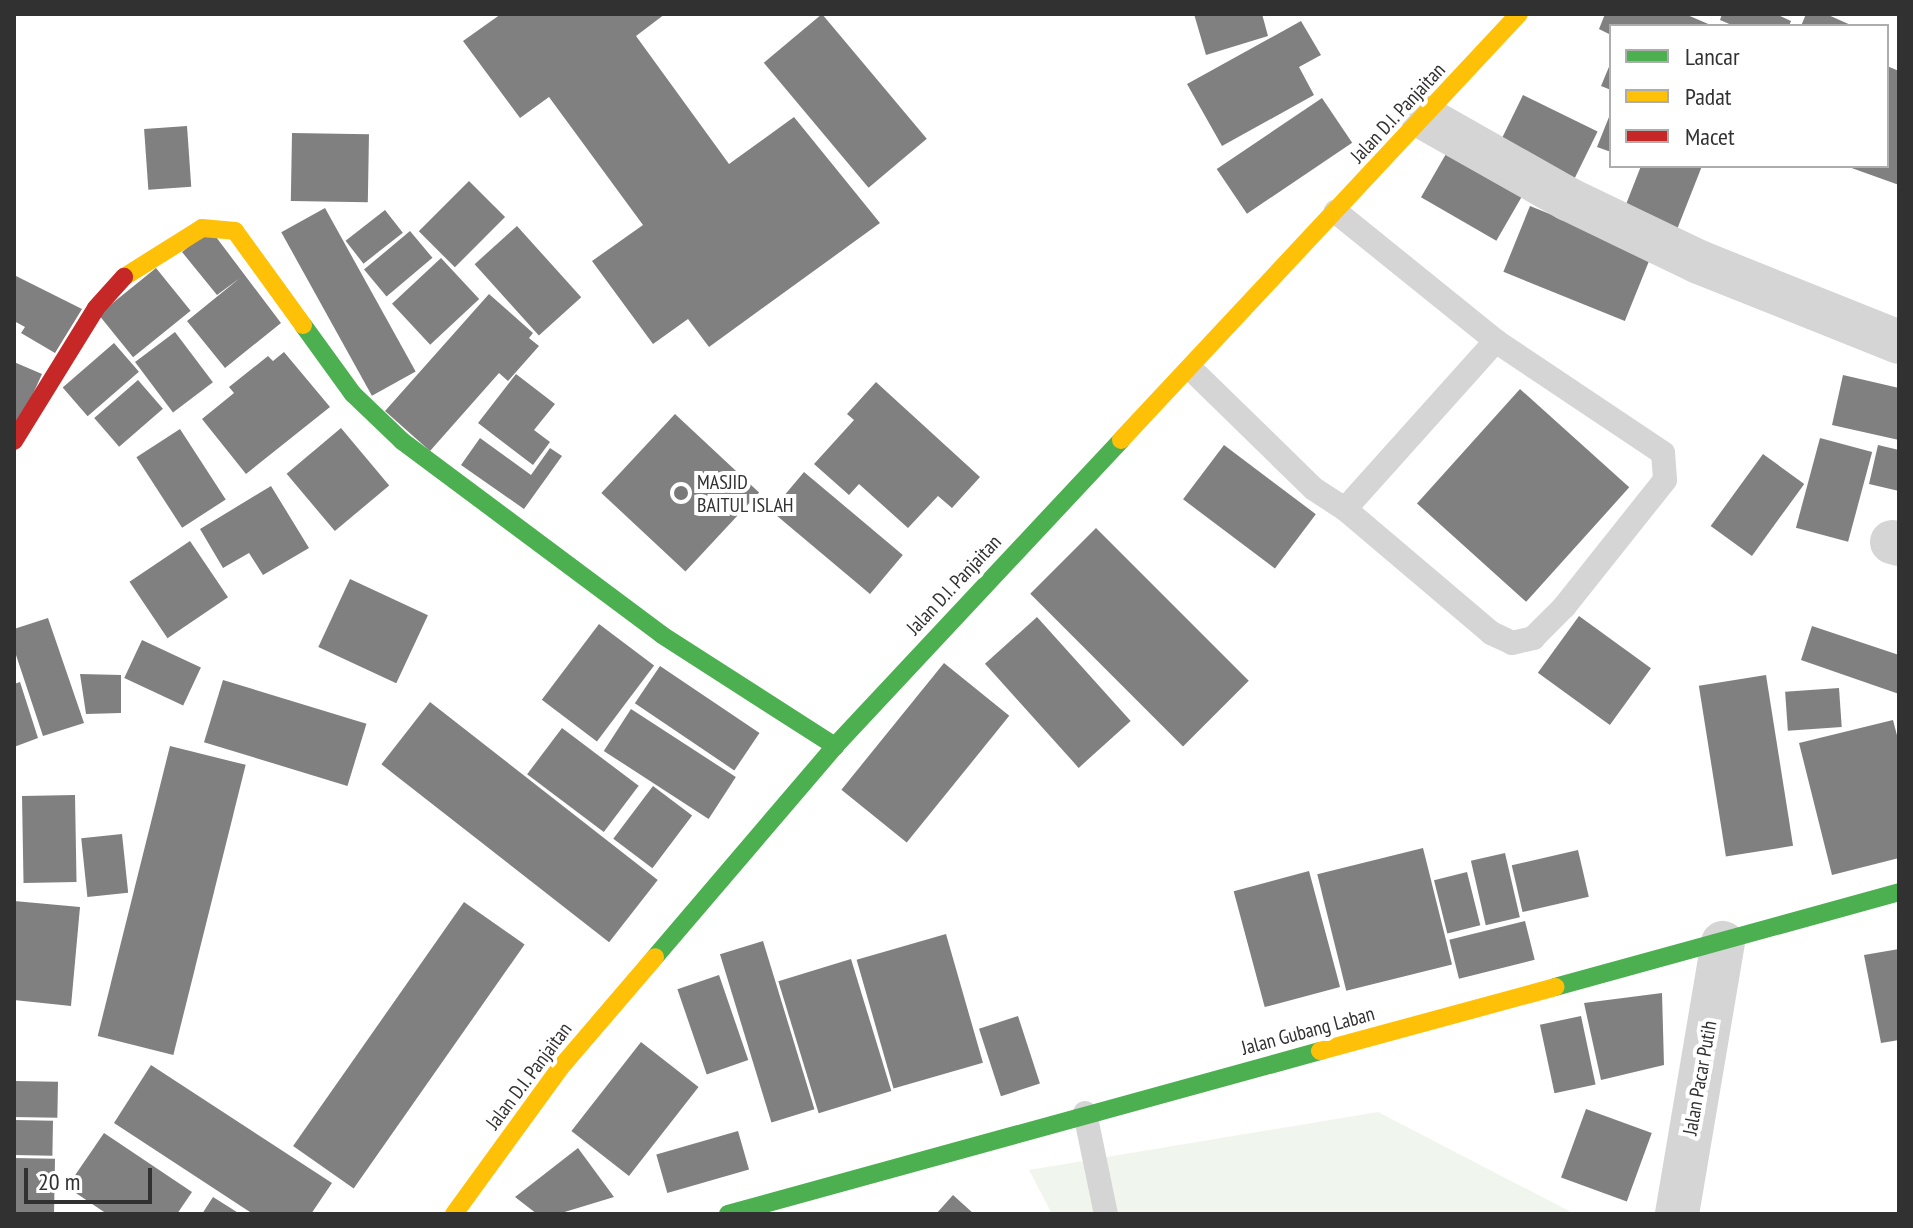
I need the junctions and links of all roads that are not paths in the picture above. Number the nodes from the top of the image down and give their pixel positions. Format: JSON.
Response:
{"nodes":[{"id":1,"x":1519,"y":14,"type":"edge"},
{"id":2,"x":1423,"y":117,"type":"junction"},
{"id":3,"x":1336,"y":212,"type":"junction"},
{"id":4,"x":1496,"y":341,"type":"junction"},
{"id":5,"x":1899,"y":342,"type":"edge"},
{"id":6,"x":1192,"y":370,"type":"junction"},
{"id":7,"x":14,"y":441,"type":"edge"},
{"id":8,"x":1345,"y":509,"type":"junction"},
{"id":9,"x":835,"y":746,"type":"junction"},
{"id":10,"x":1899,"y":892,"type":"edge"},
{"id":11,"x":1723,"y":943,"type":"junction"},
{"id":12,"x":1085,"y":1113,"type":"junction"},
{"id":13,"x":454,"y":1214,"type":"edge"},
{"id":14,"x":728,"y":1214,"type":"edge"},
{"id":15,"x":1106,"y":1214,"type":"edge"},
{"id":16,"x":1677,"y":1214,"type":"edge"}],
"edges":[{"from":1,"to":2,"type":"street","name":"Jalan D.I. Panjaitan"},
{"from":2,"to":3,"type":"street","name":"Jalan D.I. Panjaitan"},
{"from":2,"to":5,"type":"street"},
{"from":3,"to":4,"type":"lane"},
{"from":3,"to":6,"type":"street","name":"Jalan D.I. Panjaitan"},
{"from":4,"to":8,"type":"lane"},
{"from":4,"to":8,"type":"lane"},
{"from":6,"to":8,"type":"lane"},
{"from":6,"to":9,"type":"street","name":"Jalan D.I. Panjaitan"},
{"from":7,"to":9,"type":"street"},
{"from":9,"to":13,"type":"street","name":"Jalan D.I. Panjaitan"},
{"from":10,"to":11,"type":"street","name":"Jalan Gubang Laban"},
{"from":11,"to":12,"type":"street","name":"Jalan Gubang Laban"},
{"from":11,"to":16,"type":"street","name":"Jalan Pacar Putih"},
{"from":12,"to":14,"type":"street","name":"Jalan Gubang Laban"},
{"from":12,"to":15,"type":"lane"}]}
